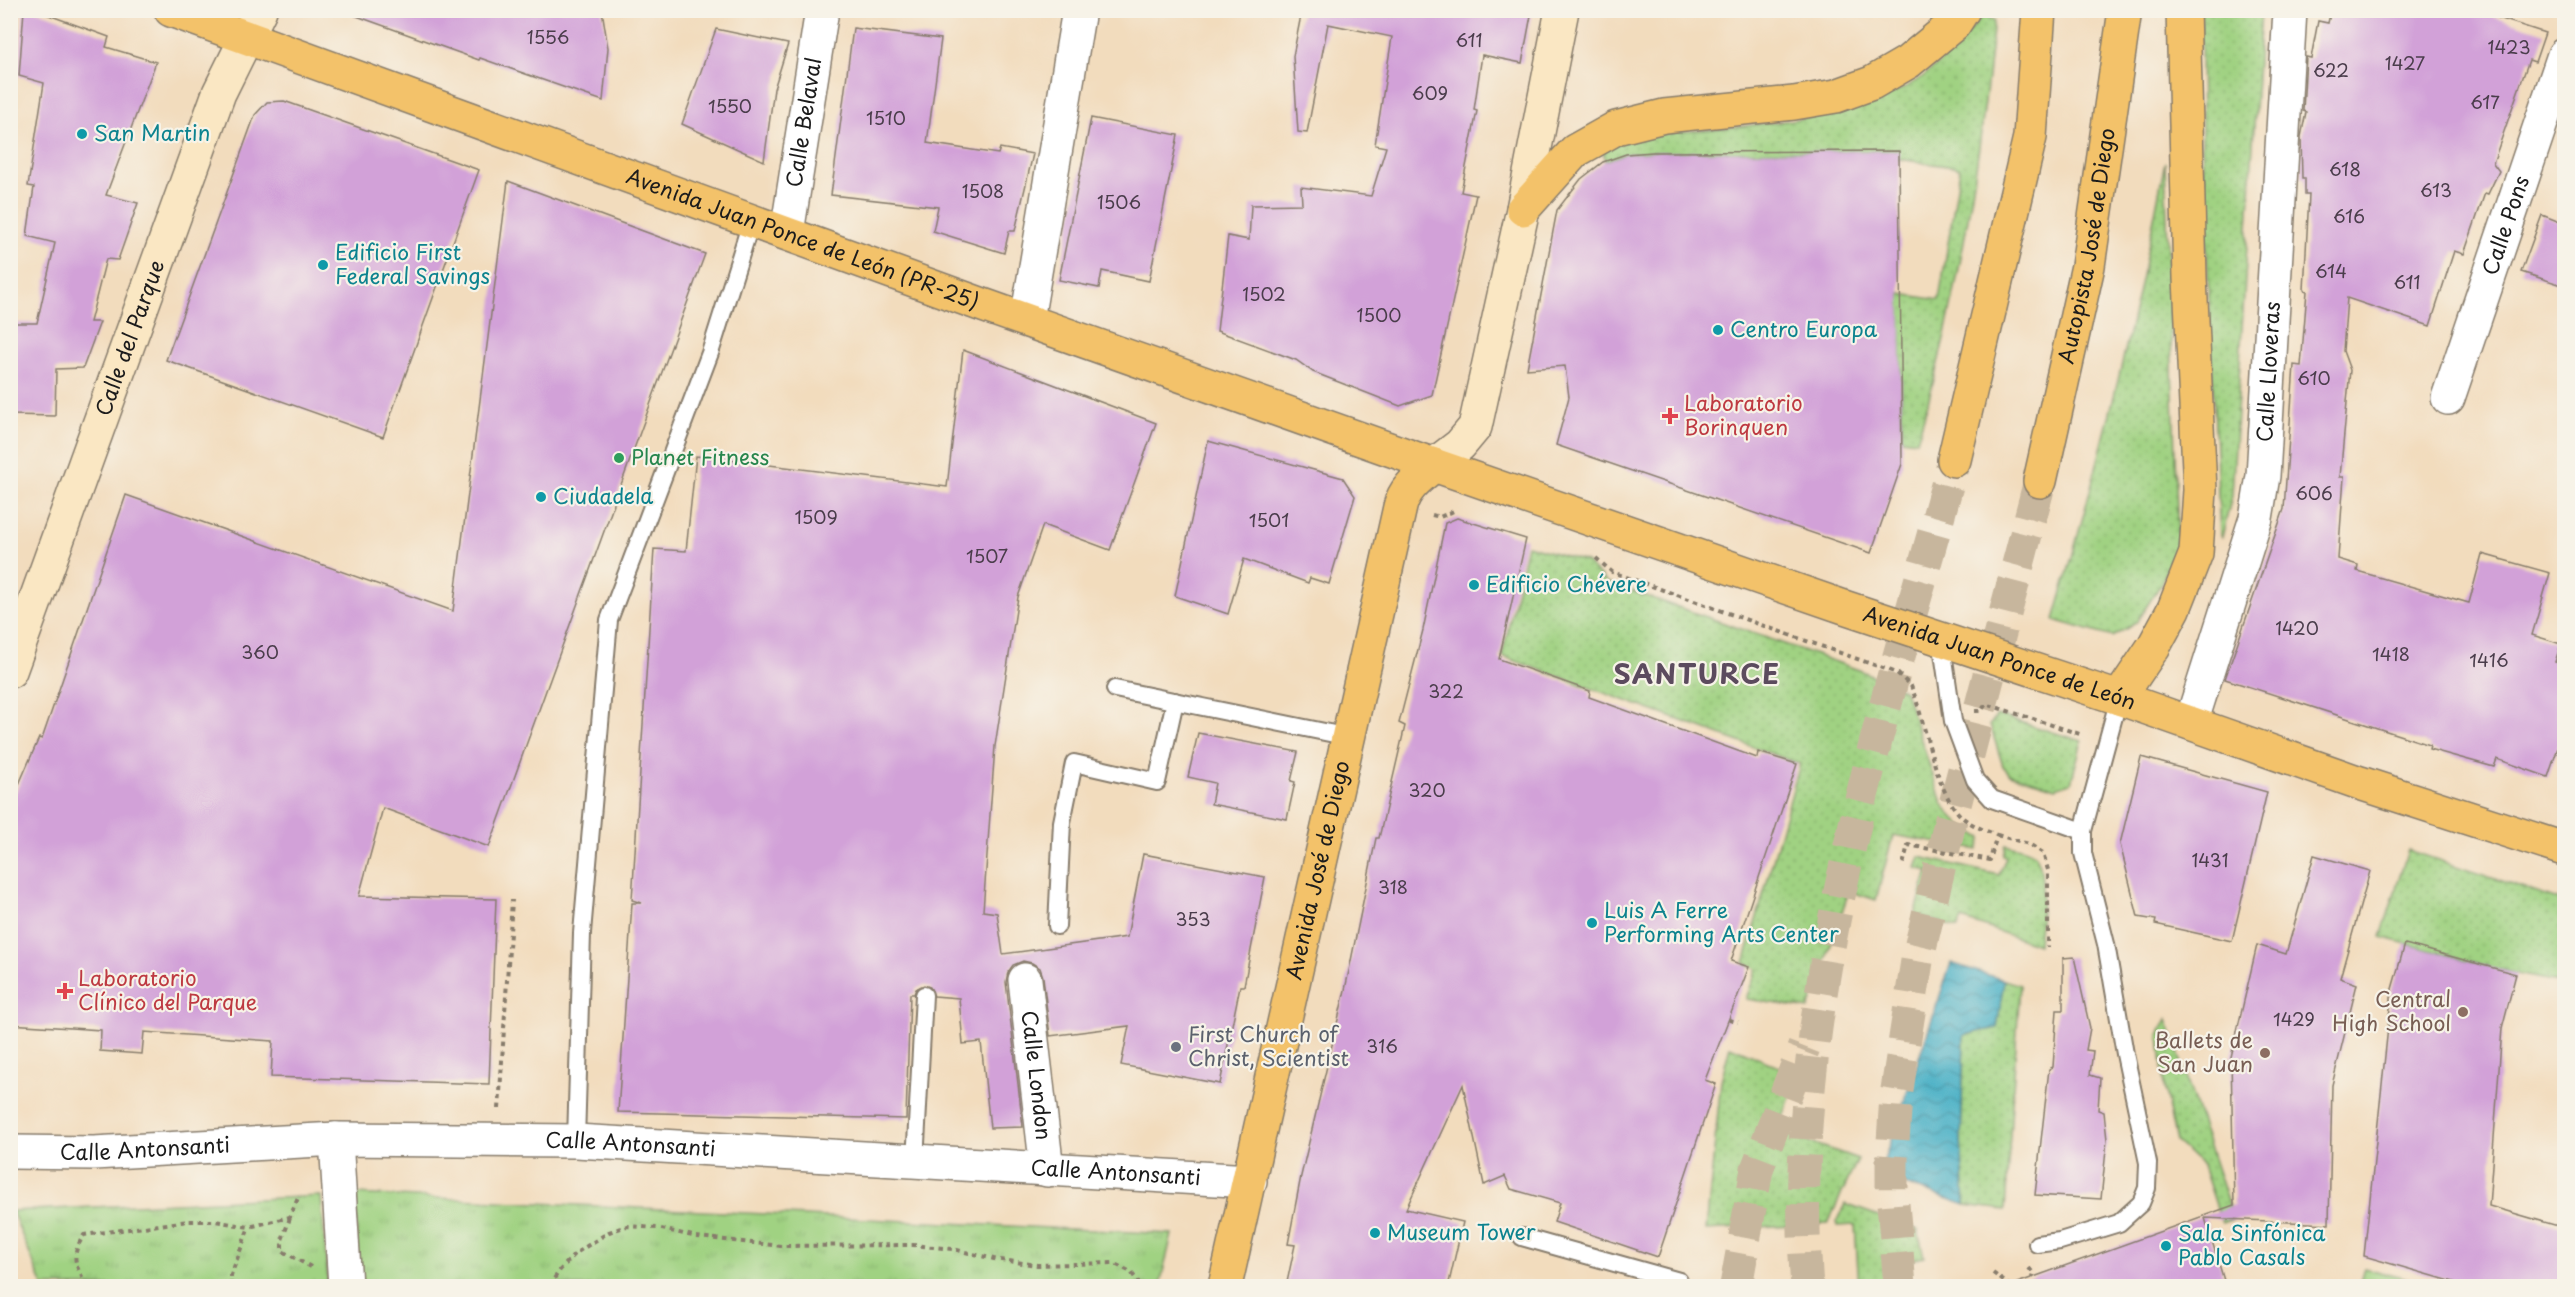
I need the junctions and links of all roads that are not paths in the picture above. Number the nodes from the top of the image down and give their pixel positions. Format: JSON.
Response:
{"nodes":[{"id":1,"x":171,"y":10,"type":"edge"},
{"id":2,"x":822,"y":10,"type":"edge"},
{"id":3,"x":1079,"y":10,"type":"edge"},
{"id":4,"x":1562,"y":10,"type":"edge"},
{"id":5,"x":1963,"y":10,"type":"edge"},
{"id":6,"x":2039,"y":10,"type":"edge"},
{"id":7,"x":2125,"y":10,"type":"edge"},
{"id":8,"x":2183,"y":10,"type":"edge"},
{"id":9,"x":2290,"y":10,"type":"edge"},
{"id":10,"x":252,"y":23,"type":"edge"},
{"id":11,"x":2565,"y":55,"type":"edge"},
{"id":12,"x":1523,"y":209,"type":"junction"},
{"id":13,"x":752,"y":219,"type":"junction"},
{"id":14,"x":787,"y":233,"type":"junction"},
{"id":15,"x":1027,"y":320,"type":"junction"},
{"id":16,"x":2448,"y":398,"type":"dead end"},
{"id":17,"x":1954,"y":460,"type":"tunnel mouth"},
{"id":18,"x":1434,"y":465,"type":"junction"},
{"id":19,"x":2040,"y":481,"type":"tunnel mouth"},
{"id":20,"x":1941,"y":639,"type":"junction"},
{"id":21,"x":13,"y":655,"type":"edge"},
{"id":22,"x":1115,"y":689,"type":"dead end"},
{"id":23,"x":2119,"y":698,"type":"junction"},
{"id":24,"x":1176,"y":701,"type":"junction"},
{"id":25,"x":2191,"y":723,"type":"junction"},
{"id":26,"x":1349,"y":737,"type":"junction"},
{"id":27,"x":2083,"y":831,"type":"junction"},
{"id":28,"x":2565,"y":849,"type":"edge"},
{"id":29,"x":1057,"y":926,"type":"dead end"},
{"id":30,"x":1025,"y":980,"type":"dead end"},
{"id":31,"x":924,"y":995,"type":"dead end"},
{"id":32,"x":336,"y":1139,"type":"junction"},
{"id":33,"x":576,"y":1141,"type":"junction"},
{"id":34,"x":10,"y":1152,"type":"edge"},
{"id":35,"x":915,"y":1162,"type":"junction"},
{"id":36,"x":1047,"y":1170,"type":"junction"},
{"id":37,"x":1250,"y":1181,"type":"junction"},
{"id":38,"x":1522,"y":1237,"type":"dead end"},
{"id":39,"x":2037,"y":1244,"type":"dead end"},
{"id":40,"x":330,"y":1281,"type":"edge"},
{"id":41,"x":1225,"y":1287,"type":"edge"},
{"id":42,"x":1679,"y":1287,"type":"edge"}],
"edges":[{"from":1,"to":10,"type":"main road","name":"Avenida Juan Ponce de León (PR-25)"},
{"from":2,"to":14,"type":"street","name":"Calle Belaval"},
{"from":3,"to":15,"type":"street"},
{"from":4,"to":12,"type":"street"},
{"from":5,"to":12,"type":"main road"},
{"from":6,"to":17,"type":"main road"},
{"from":7,"to":19,"type":"main road","name":"Autopista José de Diego"},
{"from":8,"to":23,"type":"main road"},
{"from":9,"to":25,"type":"street","name":"Calle Lloveras"},
{"from":10,"to":13,"type":"main road","name":"Avenida Juan Ponce de León (PR-25)"},
{"from":10,"to":21,"type":"street","name":"Calle del Parque"},
{"from":11,"to":16,"type":"street","name":"Calle Pons"},
{"from":12,"to":18,"type":"street"},
{"from":13,"to":14,"type":"main road","name":"Avenida Juan Ponce de León (PR-25)"},
{"from":13,"to":33,"type":"lane"},
{"from":14,"to":15,"type":"main road","name":"Avenida Juan Ponce de León (PR-25)"},
{"from":15,"to":18,"type":"main road","name":"Avenida Juan Ponce de León (PR-25)"},
{"from":18,"to":20,"type":"main road","name":"Avenida Juan Ponce de León"},
{"from":18,"to":26,"type":"main road","name":"Avenida José de Diego"},
{"from":20,"to":23,"type":"main road","name":"Avenida Juan Ponce de León"},
{"from":20,"to":27,"type":"lane"},
{"from":22,"to":24,"type":"lane"},
{"from":23,"to":25,"type":"main road","name":"Avenida Juan Ponce de León"},
{"from":23,"to":27,"type":"lane"},
{"from":24,"to":26,"type":"lane"},
{"from":24,"to":29,"type":"lane"},
{"from":25,"to":28,"type":"main road","name":"Avenida Juan Ponce de León"},
{"from":26,"to":37,"type":"main road","name":"Avenida José de Diego"},
{"from":27,"to":39,"type":"lane"},
{"from":30,"to":36,"type":"street","name":"Calle London"},
{"from":31,"to":35,"type":"lane"},
{"from":32,"to":33,"type":"street","name":"Calle Antonsanti"},
{"from":32,"to":34,"type":"street","name":"Calle Antonsanti"},
{"from":32,"to":40,"type":"street"},
{"from":33,"to":35,"type":"street","name":"Calle Antonsanti"},
{"from":35,"to":36,"type":"street","name":"Calle Antonsanti"},
{"from":36,"to":37,"type":"street","name":"Calle Antonsanti"},
{"from":37,"to":41,"type":"main road","name":"Avenida José de Diego"},
{"from":38,"to":42,"type":"lane"}]}
